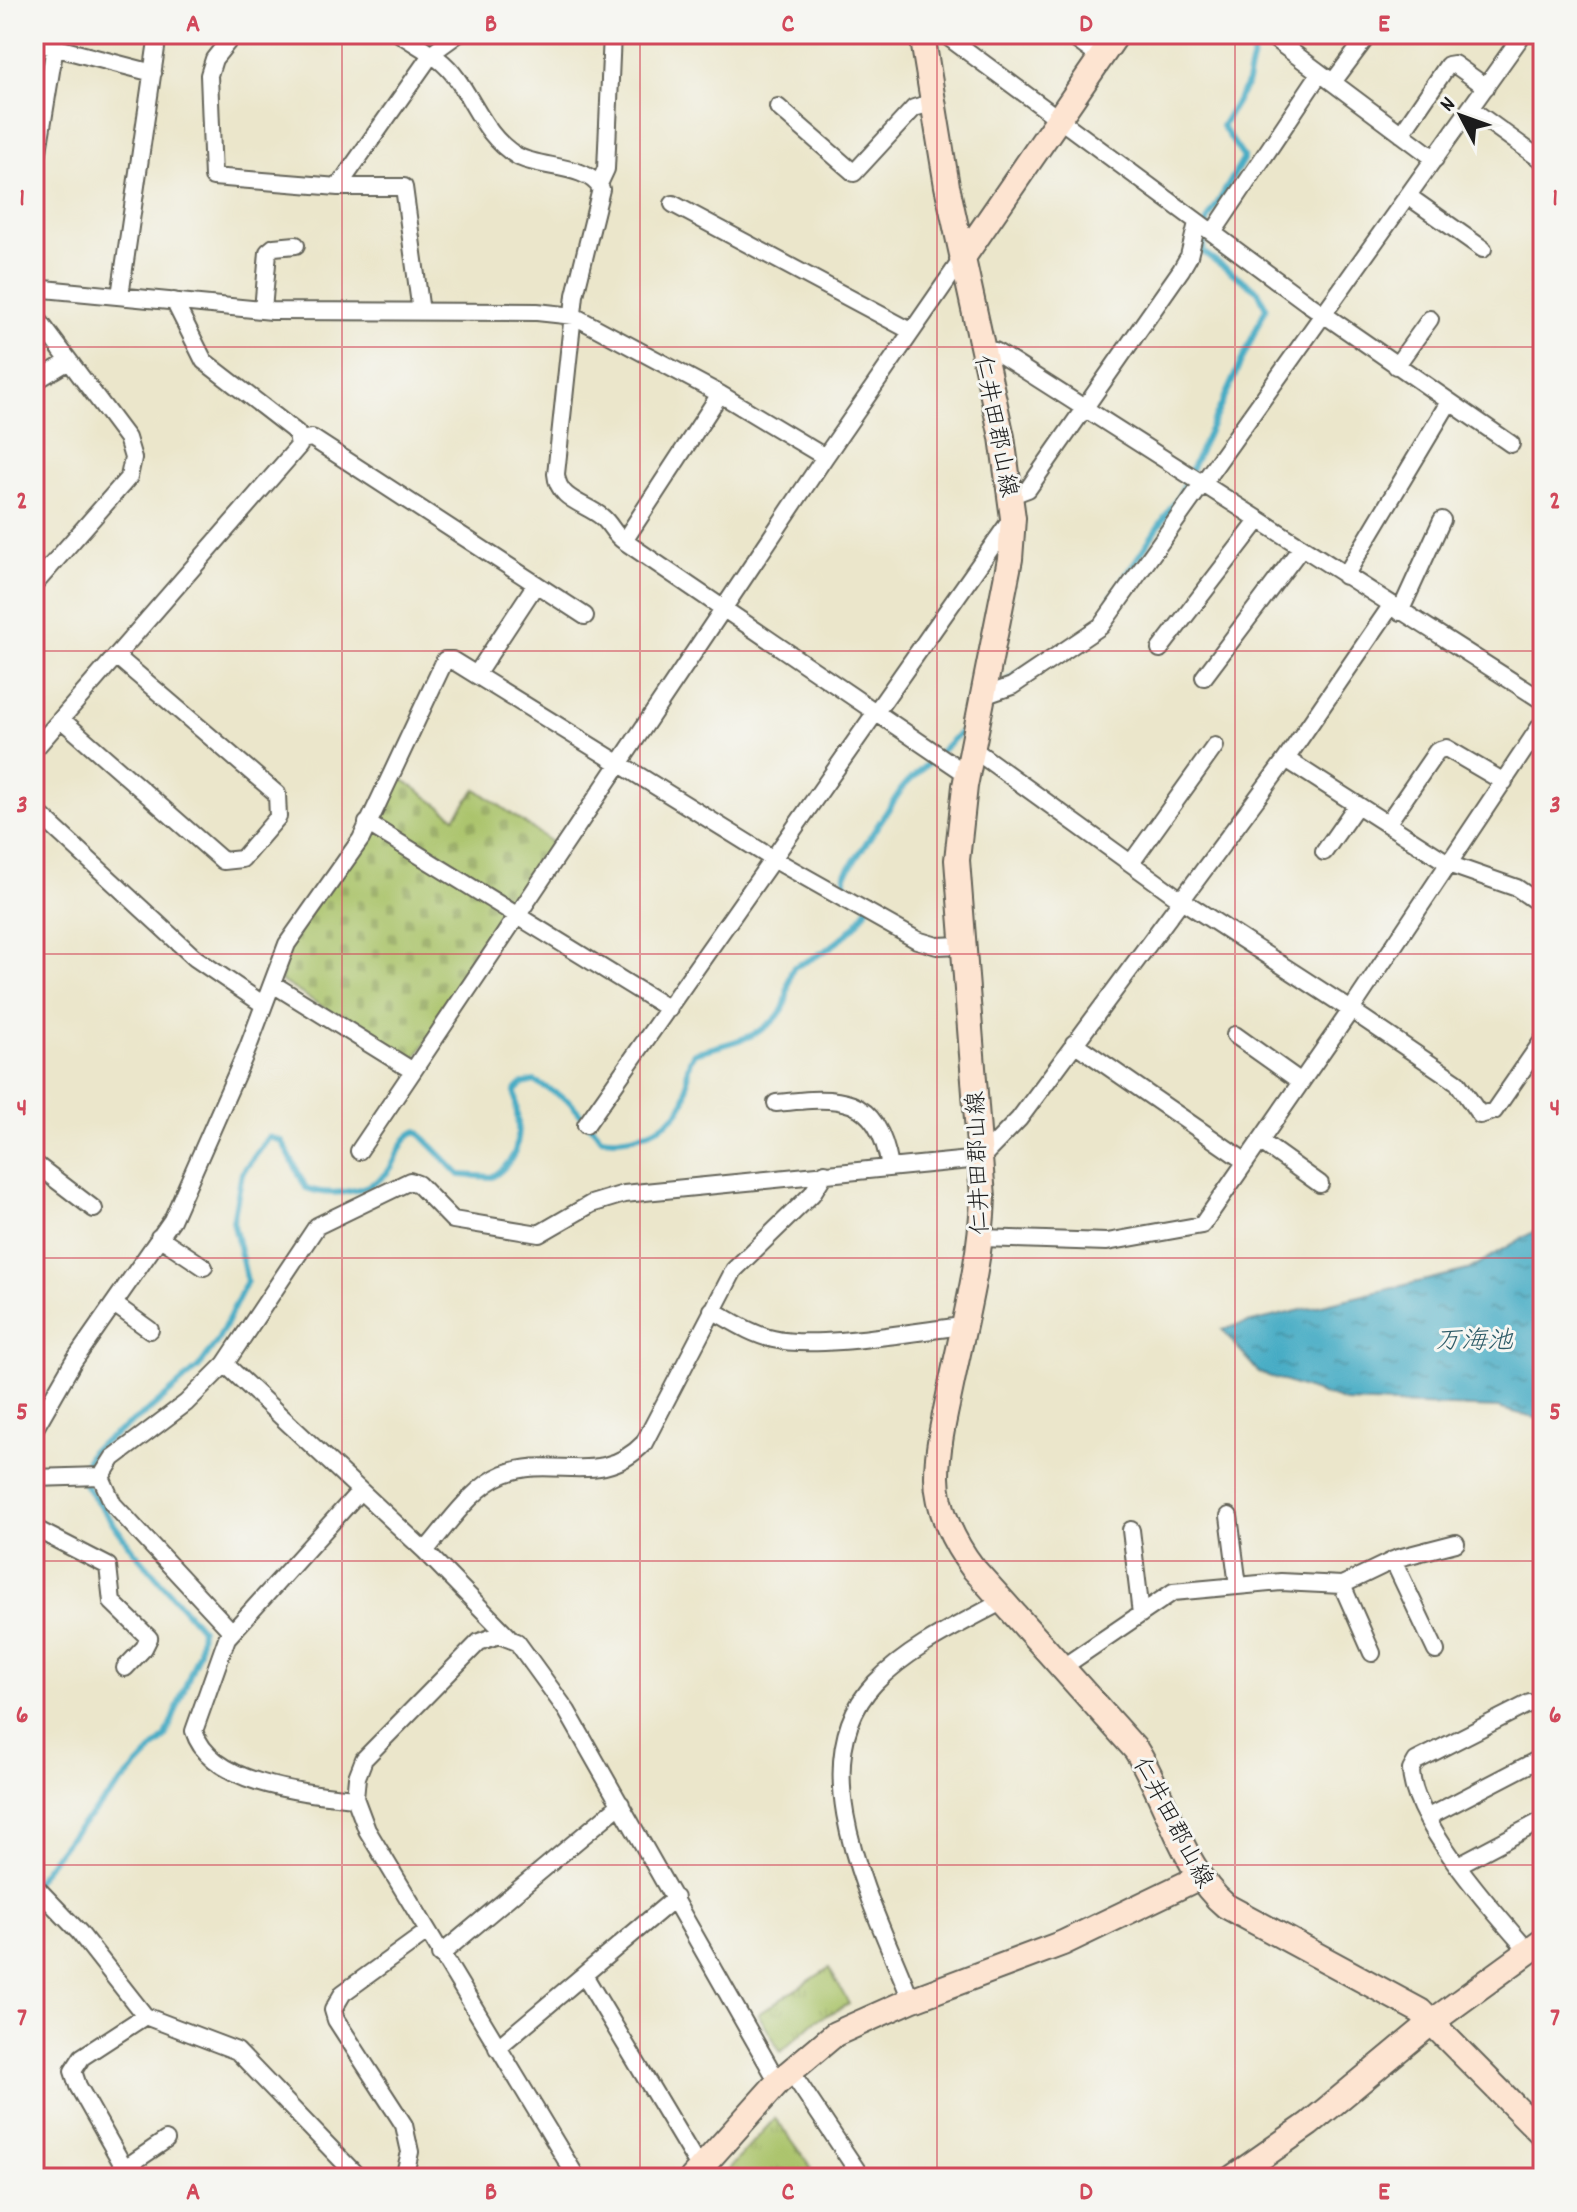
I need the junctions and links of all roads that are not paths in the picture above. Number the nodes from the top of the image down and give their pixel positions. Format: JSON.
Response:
{"nodes":[{"id":1,"x":158,"y":34,"type":"edge"},
{"id":2,"x":234,"y":34,"type":"edge"},
{"id":3,"x":400,"y":34,"type":"edge"},
{"id":4,"x":458,"y":34,"type":"edge"},
{"id":5,"x":612,"y":34,"type":"edge"},
{"id":6,"x":922,"y":34,"type":"edge"},
{"id":7,"x":944,"y":34,"type":"edge"},
{"id":8,"x":1068,"y":34,"type":"edge"},
{"id":9,"x":1117,"y":34,"type":"edge"},
{"id":10,"x":1268,"y":34,"type":"edge"},
{"id":11,"x":1369,"y":34,"type":"edge"},
{"id":12,"x":1523,"y":34,"type":"edge"},
{"id":13,"x":55,"y":40,"type":"edge"},
{"id":14,"x":34,"y":42,"type":"edge"},
{"id":15,"x":433,"y":52,"type":"junction"},
{"id":16,"x":1101,"y":58,"type":"junction"},
{"id":17,"x":153,"y":73,"type":"junction"},
{"id":18,"x":1326,"y":78,"type":"junction"},
{"id":19,"x":1486,"y":87,"type":"junction"},
{"id":20,"x":934,"y":102,"type":"junction"},
{"id":21,"x":778,"y":107,"type":"dead end"},
{"id":22,"x":1471,"y":109,"type":"junction"},
{"id":23,"x":1060,"y":117,"type":"junction"},
{"id":24,"x":1401,"y":134,"type":"junction"},
{"id":25,"x":1435,"y":159,"type":"junction"},
{"id":26,"x":1543,"y":161,"type":"edge"},
{"id":27,"x":34,"y":176,"type":"edge"},
{"id":28,"x":599,"y":184,"type":"junction"},
{"id":29,"x":338,"y":187,"type":"junction"},
{"id":30,"x":1408,"y":196,"type":"junction"},
{"id":31,"x":673,"y":204,"type":"dead end"},
{"id":32,"x":1197,"y":223,"type":"junction"},
{"id":33,"x":1214,"y":231,"type":"junction"},
{"id":34,"x":296,"y":245,"type":"dead end"},
{"id":35,"x":1483,"y":249,"type":"dead end"},
{"id":36,"x":962,"y":259,"type":"junction"},
{"id":37,"x":34,"y":288,"type":"edge"},
{"id":38,"x":120,"y":296,"type":"junction"},
{"id":39,"x":174,"y":301,"type":"junction"},
{"id":40,"x":263,"y":310,"type":"junction"},
{"id":41,"x":421,"y":312,"type":"junction"},
{"id":42,"x":34,"y":314,"type":"edge"},
{"id":43,"x":1324,"y":314,"type":"junction"},
{"id":44,"x":574,"y":316,"type":"junction"},
{"id":45,"x":1430,"y":319,"type":"dead end"},
{"id":46,"x":911,"y":331,"type":"junction"},
{"id":47,"x":982,"y":350,"type":"junction"},
{"id":48,"x":69,"y":361,"type":"junction"},
{"id":49,"x":1396,"y":366,"type":"junction"},
{"id":50,"x":34,"y":382,"type":"edge"},
{"id":51,"x":720,"y":394,"type":"junction"},
{"id":52,"x":1449,"y":402,"type":"junction"},
{"id":53,"x":1084,"y":408,"type":"junction"},
{"id":54,"x":300,"y":440,"type":"junction"},
{"id":55,"x":1511,"y":444,"type":"dead end"},
{"id":56,"x":825,"y":457,"type":"junction"},
{"id":57,"x":1203,"y":483,"type":"junction"},
{"id":58,"x":1012,"y":506,"type":"junction"},
{"id":59,"x":1259,"y":520,"type":"junction"},
{"id":60,"x":1442,"y":520,"type":"dead end"},
{"id":61,"x":624,"y":541,"type":"junction"},
{"id":62,"x":1301,"y":548,"type":"junction"},
{"id":63,"x":1345,"y":576,"type":"junction"},
{"id":64,"x":536,"y":584,"type":"junction"},
{"id":65,"x":34,"y":585,"type":"edge"},
{"id":66,"x":723,"y":608,"type":"junction"},
{"id":67,"x":1396,"y":609,"type":"junction"},
{"id":68,"x":585,"y":616,"type":"dead end"},
{"id":69,"x":1160,"y":649,"type":"dead end"},
{"id":70,"x":116,"y":656,"type":"junction"},
{"id":71,"x":476,"y":675,"type":"junction"},
{"id":72,"x":1204,"y":677,"type":"dead end"},
{"id":73,"x":983,"y":696,"type":"junction"},
{"id":74,"x":1543,"y":701,"type":"edge"},
{"id":75,"x":878,"y":712,"type":"junction"},
{"id":76,"x":61,"y":719,"type":"junction"},
{"id":77,"x":1543,"y":722,"type":"edge"},
{"id":78,"x":1215,"y":746,"type":"dead end"},
{"id":79,"x":973,"y":749,"type":"junction"},
{"id":80,"x":34,"y":750,"type":"edge"},
{"id":81,"x":1286,"y":759,"type":"junction"},
{"id":82,"x":618,"y":764,"type":"junction"},
{"id":83,"x":968,"y":775,"type":"junction"},
{"id":84,"x":1504,"y":782,"type":"junction"},
{"id":85,"x":1357,"y":805,"type":"junction"},
{"id":86,"x":34,"y":809,"type":"edge"},
{"id":87,"x":367,"y":823,"type":"junction"},
{"id":88,"x":1387,"y":824,"type":"junction"},
{"id":89,"x":1324,"y":852,"type":"dead end"},
{"id":90,"x":775,"y":860,"type":"junction"},
{"id":91,"x":1131,"y":863,"type":"junction"},
{"id":92,"x":1451,"y":865,"type":"junction"},
{"id":93,"x":1180,"y":899,"type":"junction"},
{"id":94,"x":1543,"y":906,"type":"edge"},
{"id":95,"x":517,"y":915,"type":"junction"},
{"id":96,"x":961,"y":945,"type":"junction"},
{"id":97,"x":273,"y":984,"type":"junction"},
{"id":98,"x":264,"y":1005,"type":"junction"},
{"id":99,"x":669,"y":1009,"type":"junction"},
{"id":100,"x":1351,"y":1010,"type":"junction"},
{"id":101,"x":1235,"y":1035,"type":"dead end"},
{"id":102,"x":1543,"y":1040,"type":"edge"},
{"id":103,"x":1074,"y":1043,"type":"junction"},
{"id":104,"x":413,"y":1071,"type":"junction"},
{"id":105,"x":1301,"y":1082,"type":"junction"},
{"id":106,"x":776,"y":1103,"type":"dead end"},
{"id":107,"x":586,"y":1125,"type":"dead end"},
{"id":108,"x":1260,"y":1141,"type":"junction"},
{"id":109,"x":359,"y":1151,"type":"dead end"},
{"id":110,"x":980,"y":1159,"type":"junction"},
{"id":111,"x":1246,"y":1162,"type":"junction"},
{"id":112,"x":34,"y":1163,"type":"edge"},
{"id":113,"x":890,"y":1167,"type":"junction"},
{"id":114,"x":825,"y":1173,"type":"junction"},
{"id":115,"x":1320,"y":1184,"type":"dead end"},
{"id":116,"x":94,"y":1209,"type":"dead end"},
{"id":117,"x":159,"y":1237,"type":"junction"},
{"id":118,"x":982,"y":1238,"type":"junction"},
{"id":119,"x":204,"y":1267,"type":"dead end"},
{"id":120,"x":114,"y":1304,"type":"junction"},
{"id":121,"x":712,"y":1310,"type":"junction"},
{"id":122,"x":964,"y":1326,"type":"junction"},
{"id":123,"x":150,"y":1330,"type":"dead end"},
{"id":124,"x":225,"y":1364,"type":"junction"},
{"id":125,"x":34,"y":1430,"type":"edge"},
{"id":126,"x":101,"y":1476,"type":"junction"},
{"id":127,"x":34,"y":1478,"type":"edge"},
{"id":128,"x":359,"y":1492,"type":"junction"},
{"id":129,"x":1229,"y":1516,"type":"dead end"},
{"id":130,"x":34,"y":1528,"type":"edge"},
{"id":131,"x":1131,"y":1530,"type":"dead end"},
{"id":132,"x":1456,"y":1543,"type":"dead end"},
{"id":133,"x":425,"y":1551,"type":"junction"},
{"id":134,"x":1393,"y":1560,"type":"junction"},
{"id":135,"x":1342,"y":1585,"type":"junction"},
{"id":136,"x":1238,"y":1586,"type":"junction"},
{"id":137,"x":1003,"y":1601,"type":"junction"},
{"id":138,"x":1141,"y":1614,"type":"junction"},
{"id":139,"x":232,"y":1632,"type":"junction"},
{"id":140,"x":508,"y":1636,"type":"junction"},
{"id":141,"x":1436,"y":1651,"type":"dead end"},
{"id":142,"x":1372,"y":1653,"type":"dead end"},
{"id":143,"x":1063,"y":1667,"type":"junction"},
{"id":144,"x":125,"y":1668,"type":"dead end"},
{"id":145,"x":1543,"y":1707,"type":"edge"},
{"id":146,"x":1543,"y":1757,"type":"edge"},
{"id":147,"x":355,"y":1798,"type":"junction"},
{"id":148,"x":621,"y":1804,"type":"junction"},
{"id":149,"x":1428,"y":1817,"type":"junction"},
{"id":150,"x":1543,"y":1820,"type":"edge"},
{"id":151,"x":1458,"y":1865,"type":"junction"},
{"id":152,"x":1200,"y":1877,"type":"junction"},
{"id":153,"x":34,"y":1885,"type":"edge"},
{"id":154,"x":675,"y":1898,"type":"junction"},
{"id":155,"x":427,"y":1932,"type":"junction"},
{"id":156,"x":1536,"y":1946,"type":"edge"},
{"id":157,"x":440,"y":1955,"type":"junction"},
{"id":158,"x":584,"y":1975,"type":"junction"},
{"id":159,"x":911,"y":2000,"type":"junction"},
{"id":160,"x":145,"y":2016,"type":"junction"},
{"id":161,"x":1432,"y":2022,"type":"junction"},
{"id":162,"x":497,"y":2048,"type":"junction"},
{"id":163,"x":784,"y":2076,"type":"junction"},
{"id":164,"x":1543,"y":2135,"type":"edge"},
{"id":165,"x":166,"y":2140,"type":"dead end"},
{"id":166,"x":117,"y":2173,"type":"edge"},
{"id":167,"x":696,"y":2174,"type":"edge"},
{"id":168,"x":359,"y":2178,"type":"edge"},
{"id":169,"x":404,"y":2178,"type":"edge"},
{"id":170,"x":577,"y":2178,"type":"edge"},
{"id":171,"x":862,"y":2178,"type":"edge"},
{"id":172,"x":1232,"y":2178,"type":"edge"}],
"edges":[{"from":1,"to":17,"type":"street"},
{"from":2,"to":29,"type":"street"},
{"from":3,"to":15,"type":"street"},
{"from":4,"to":15,"type":"street"},
{"from":5,"to":28,"type":"street"},
{"from":6,"to":20,"type":"main road","name":"仁井田郡山線"},
{"from":7,"to":23,"type":"street"},
{"from":8,"to":16,"type":"street"},
{"from":9,"to":16,"type":"main road"},
{"from":10,"to":18,"type":"street"},
{"from":11,"to":18,"type":"street"},
{"from":12,"to":19,"type":"street"},
{"from":13,"to":14,"type":"street"},
{"from":13,"to":17,"type":"street"},
{"from":13,"to":27,"type":"street"},
{"from":15,"to":28,"type":"street"},
{"from":15,"to":29,"type":"street"},
{"from":16,"to":23,"type":"main road"},
{"from":17,"to":38,"type":"street"},
{"from":18,"to":24,"type":"street"},
{"from":18,"to":33,"type":"street"},
{"from":19,"to":22,"type":"street"},
{"from":19,"to":24,"type":"street"},
{"from":20,"to":21,"type":"street"},
{"from":20,"to":36,"type":"main road","name":"仁井田郡山線"},
{"from":22,"to":25,"type":"street"},
{"from":22,"to":26,"type":"street"},
{"from":23,"to":32,"type":"street"},
{"from":23,"to":36,"type":"main road"},
{"from":24,"to":25,"type":"street"},
{"from":25,"to":30,"type":"street"},
{"from":28,"to":44,"type":"street"},
{"from":29,"to":41,"type":"street"},
{"from":30,"to":35,"type":"street"},
{"from":30,"to":43,"type":"street"},
{"from":31,"to":46,"type":"street"},
{"from":32,"to":33,"type":"street"},
{"from":32,"to":53,"type":"street"},
{"from":33,"to":43,"type":"street"},
{"from":34,"to":40,"type":"street"},
{"from":36,"to":46,"type":"street"},
{"from":36,"to":47,"type":"main road","name":"仁井田郡山線"},
{"from":37,"to":38,"type":"street"},
{"from":38,"to":39,"type":"street"},
{"from":39,"to":40,"type":"street"},
{"from":39,"to":54,"type":"street"},
{"from":40,"to":41,"type":"street"},
{"from":41,"to":44,"type":"street"},
{"from":42,"to":48,"type":"street"},
{"from":43,"to":49,"type":"street"},
{"from":43,"to":57,"type":"street"},
{"from":44,"to":51,"type":"street"},
{"from":44,"to":61,"type":"street"},
{"from":45,"to":49,"type":"street"},
{"from":46,"to":56,"type":"street"},
{"from":47,"to":53,"type":"street"},
{"from":47,"to":58,"type":"main road","name":"仁井田郡山線"},
{"from":48,"to":50,"type":"street"},
{"from":48,"to":65,"type":"street"},
{"from":49,"to":52,"type":"street"},
{"from":51,"to":56,"type":"street"},
{"from":51,"to":61,"type":"street"},
{"from":52,"to":55,"type":"street"},
{"from":52,"to":63,"type":"street"},
{"from":53,"to":57,"type":"street"},
{"from":53,"to":58,"type":"street"},
{"from":54,"to":64,"type":"street"},
{"from":54,"to":70,"type":"street"},
{"from":56,"to":66,"type":"street"},
{"from":57,"to":59,"type":"street"},
{"from":57,"to":73,"type":"street"},
{"from":58,"to":73,"type":"main road","name":"仁井田郡山線"},
{"from":58,"to":75,"type":"street"},
{"from":59,"to":62,"type":"street"},
{"from":59,"to":69,"type":"street"},
{"from":60,"to":67,"type":"street"},
{"from":61,"to":66,"type":"street"},
{"from":62,"to":63,"type":"street"},
{"from":62,"to":72,"type":"street"},
{"from":63,"to":67,"type":"street"},
{"from":64,"to":68,"type":"street"},
{"from":64,"to":71,"type":"street"},
{"from":66,"to":75,"type":"street"},
{"from":66,"to":82,"type":"street"},
{"from":67,"to":74,"type":"street"},
{"from":67,"to":81,"type":"street"},
{"from":70,"to":76,"type":"street"},
{"from":70,"to":76,"type":"street"},
{"from":71,"to":82,"type":"street"},
{"from":71,"to":87,"type":"street"},
{"from":73,"to":79,"type":"main road","name":"仁井田郡山線"},
{"from":75,"to":83,"type":"street"},
{"from":75,"to":90,"type":"street"},
{"from":76,"to":80,"type":"street"},
{"from":77,"to":84,"type":"street"},
{"from":78,"to":91,"type":"street"},
{"from":79,"to":83,"type":"main road","name":"仁井田郡山線"},
{"from":79,"to":91,"type":"street"},
{"from":81,"to":85,"type":"street"},
{"from":81,"to":93,"type":"street"},
{"from":82,"to":90,"type":"street"},
{"from":82,"to":95,"type":"street"},
{"from":83,"to":96,"type":"main road","name":"仁井田郡山線"},
{"from":84,"to":88,"type":"street"},
{"from":84,"to":92,"type":"street"},
{"from":85,"to":88,"type":"street"},
{"from":85,"to":89,"type":"street"},
{"from":86,"to":98,"type":"street"},
{"from":87,"to":95,"type":"street"},
{"from":87,"to":97,"type":"street"},
{"from":88,"to":92,"type":"street"},
{"from":90,"to":96,"type":"street"},
{"from":90,"to":99,"type":"street"},
{"from":91,"to":93,"type":"street"},
{"from":92,"to":94,"type":"street"},
{"from":92,"to":100,"type":"street"},
{"from":93,"to":100,"type":"street"},
{"from":93,"to":103,"type":"street"},
{"from":95,"to":99,"type":"street"},
{"from":95,"to":104,"type":"street"},
{"from":96,"to":110,"type":"main road","name":"仁井田郡山線"},
{"from":97,"to":98,"type":"street"},
{"from":97,"to":104,"type":"street"},
{"from":98,"to":117,"type":"street"},
{"from":99,"to":107,"type":"street"},
{"from":100,"to":102,"type":"street"},
{"from":100,"to":105,"type":"street"},
{"from":101,"to":105,"type":"street"},
{"from":103,"to":110,"type":"street"},
{"from":103,"to":111,"type":"street"},
{"from":104,"to":109,"type":"street"},
{"from":105,"to":108,"type":"street"},
{"from":106,"to":113,"type":"street"},
{"from":108,"to":111,"type":"street"},
{"from":108,"to":115,"type":"street"},
{"from":110,"to":113,"type":"street"},
{"from":110,"to":118,"type":"main road","name":"仁井田郡山線"},
{"from":111,"to":118,"type":"street"},
{"from":112,"to":116,"type":"street"},
{"from":113,"to":114,"type":"street"},
{"from":114,"to":121,"type":"street"},
{"from":114,"to":124,"type":"street"},
{"from":117,"to":119,"type":"street"},
{"from":117,"to":120,"type":"street"},
{"from":118,"to":122,"type":"main road","name":"仁井田郡山線"},
{"from":120,"to":123,"type":"street"},
{"from":120,"to":125,"type":"street"},
{"from":121,"to":122,"type":"street"},
{"from":121,"to":133,"type":"street"},
{"from":122,"to":137,"type":"main road","name":"仁井田郡山線"},
{"from":124,"to":126,"type":"street"},
{"from":124,"to":128,"type":"street"},
{"from":126,"to":127,"type":"street"},
{"from":126,"to":139,"type":"street"},
{"from":128,"to":133,"type":"street"},
{"from":128,"to":139,"type":"street"},
{"from":129,"to":136,"type":"street"},
{"from":130,"to":144,"type":"street"},
{"from":131,"to":138,"type":"street"},
{"from":132,"to":134,"type":"street"},
{"from":133,"to":140,"type":"street"},
{"from":134,"to":135,"type":"street"},
{"from":134,"to":141,"type":"street"},
{"from":135,"to":136,"type":"street"},
{"from":135,"to":142,"type":"street"},
{"from":136,"to":138,"type":"street"},
{"from":137,"to":143,"type":"main road","name":"仁井田郡山線"},
{"from":137,"to":159,"type":"street"},
{"from":138,"to":143,"type":"street"},
{"from":139,"to":147,"type":"street"},
{"from":140,"to":147,"type":"street"},
{"from":140,"to":148,"type":"street"},
{"from":143,"to":152,"type":"main road","name":"仁井田郡山線"},
{"from":145,"to":149,"type":"street"},
{"from":146,"to":149,"type":"street"},
{"from":147,"to":155,"type":"street"},
{"from":148,"to":154,"type":"street"},
{"from":148,"to":157,"type":"street"},
{"from":149,"to":151,"type":"street"},
{"from":150,"to":151,"type":"street"},
{"from":151,"to":156,"type":"street"},
{"from":152,"to":159,"type":"main road"},
{"from":152,"to":161,"type":"main road","name":"仁井田郡山線"},
{"from":153,"to":160,"type":"street"},
{"from":154,"to":158,"type":"street"},
{"from":154,"to":163,"type":"street"},
{"from":155,"to":157,"type":"street"},
{"from":155,"to":169,"type":"street"},
{"from":156,"to":161,"type":"main road"},
{"from":157,"to":162,"type":"street"},
{"from":158,"to":162,"type":"street"},
{"from":158,"to":167,"type":"street"},
{"from":159,"to":163,"type":"main road"},
{"from":160,"to":166,"type":"street"},
{"from":160,"to":168,"type":"street"},
{"from":161,"to":164,"type":"main road","name":"仁井田郡山線"},
{"from":161,"to":172,"type":"main road"},
{"from":162,"to":170,"type":"street"},
{"from":163,"to":167,"type":"main road"},
{"from":163,"to":171,"type":"street"},
{"from":165,"to":166,"type":"street"}]}
